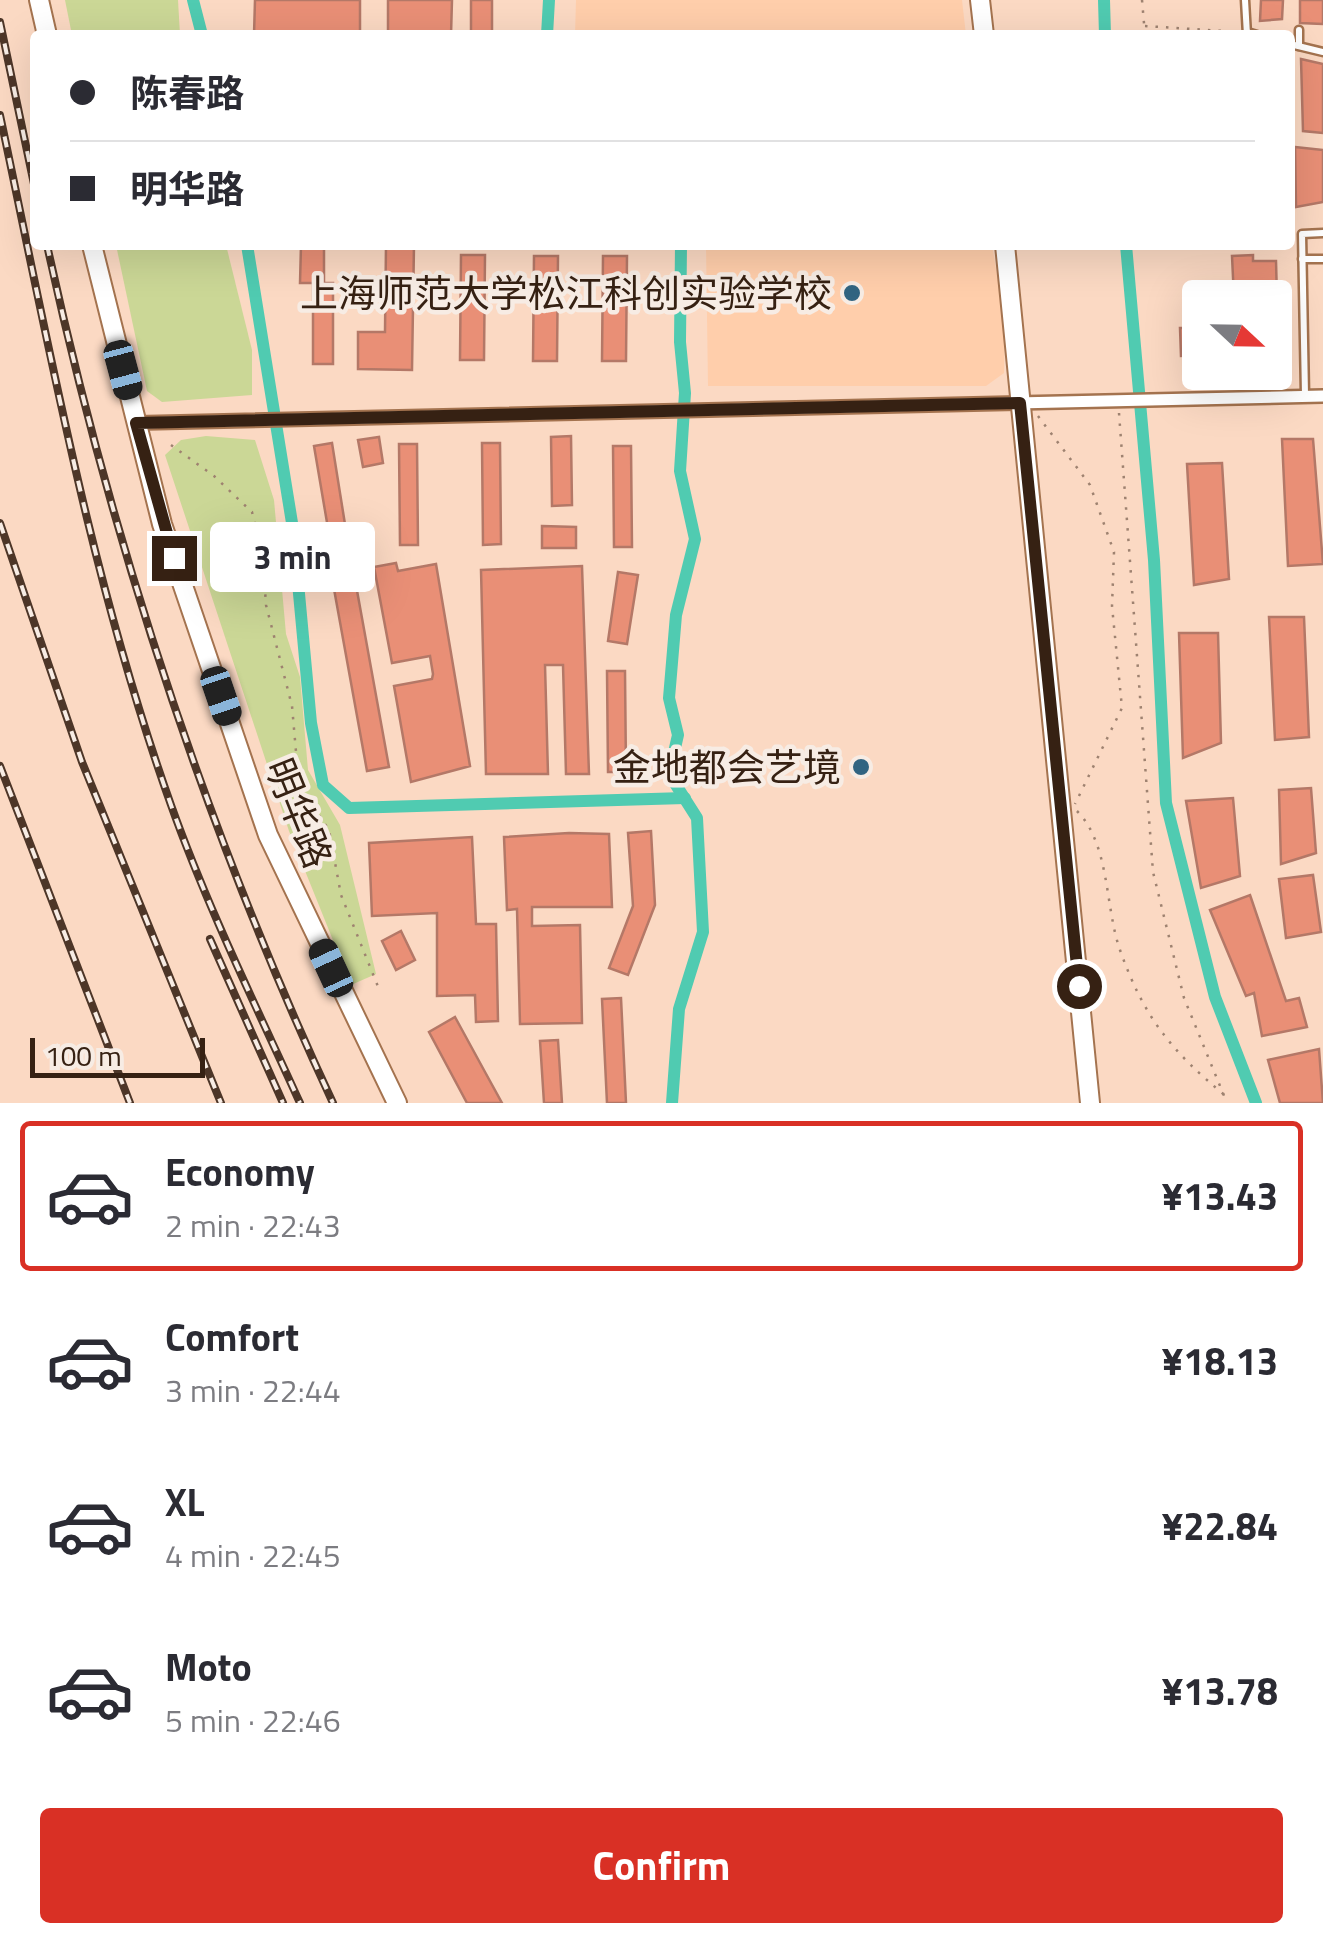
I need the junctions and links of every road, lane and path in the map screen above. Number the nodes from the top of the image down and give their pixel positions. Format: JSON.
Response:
{"nodes":[{"id":1,"x":39,"y":0,"type":"edge"},
{"id":2,"x":980,"y":0,"type":"edge"},
{"id":3,"x":1142,"y":0,"type":"edge"},
{"id":4,"x":1244,"y":0,"type":"edge"},
{"id":5,"x":1144,"y":26,"type":"junction"},
{"id":6,"x":46,"y":30,"type":"edge"},
{"id":7,"x":983,"y":30,"type":"edge"},
{"id":8,"x":1145,"y":30,"type":"edge"},
{"id":9,"x":1196,"y":30,"type":"edge"},
{"id":10,"x":1247,"y":30,"type":"edge"},
{"id":11,"x":1299,"y":30,"type":"dead end"},
{"id":12,"x":1295,"y":42,"type":"edge"},
{"id":13,"x":1295,"y":45,"type":"edge"},
{"id":14,"x":1323,"y":52,"type":"edge"},
{"id":15,"x":1323,"y":233,"type":"edge"},
{"id":16,"x":1295,"y":234,"type":"edge"},
{"id":17,"x":1302,"y":234,"type":"junction"},
{"id":18,"x":93,"y":250,"type":"edge"},
{"id":19,"x":1005,"y":250,"type":"edge"},
{"id":20,"x":1323,"y":258,"type":"edge"},
{"id":21,"x":1302,"y":259,"type":"junction"},
{"id":22,"x":1305,"y":396,"type":"junction"},
{"id":23,"x":1323,"y":396,"type":"edge"},
{"id":24,"x":1020,"y":403,"type":"junction"},
{"id":25,"x":1119,"y":412,"type":"dead end"},
{"id":26,"x":1038,"y":416,"type":"dead end"},
{"id":27,"x":136,"y":423,"type":"junction"},
{"id":28,"x":171,"y":445,"type":"dead end"},
{"id":29,"x":378,"y":990,"type":"dead end"},
{"id":30,"x":1227,"y":1100,"type":"edge"},
{"id":31,"x":397,"y":1103,"type":"edge"},
{"id":32,"x":1090,"y":1103,"type":"edge"}],
"edges":[{"from":1,"to":6,"type":"street"},
{"from":2,"to":7,"type":"street"},
{"from":3,"to":5,"type":"path"},
{"from":4,"to":10,"type":"lane"},
{"from":5,"to":8,"type":"path"},
{"from":5,"to":9,"type":"path"},
{"from":11,"to":12,"type":"lane"},
{"from":13,"to":14,"type":"lane"},
{"from":15,"to":17,"type":"lane"},
{"from":16,"to":17,"type":"lane"},
{"from":17,"to":21,"type":"lane"},
{"from":18,"to":27,"type":"street","name":"明华路"},
{"from":19,"to":24,"type":"street"},
{"from":20,"to":21,"type":"lane"},
{"from":21,"to":22,"type":"lane"},
{"from":22,"to":23,"type":"street"},
{"from":22,"to":24,"type":"street"},
{"from":24,"to":27,"type":"street"},
{"from":24,"to":32,"type":"street"},
{"from":25,"to":30,"type":"path"},
{"from":26,"to":30,"type":"path"},
{"from":27,"to":31,"type":"street","name":"明华路"},
{"from":28,"to":29,"type":"path"}]}
